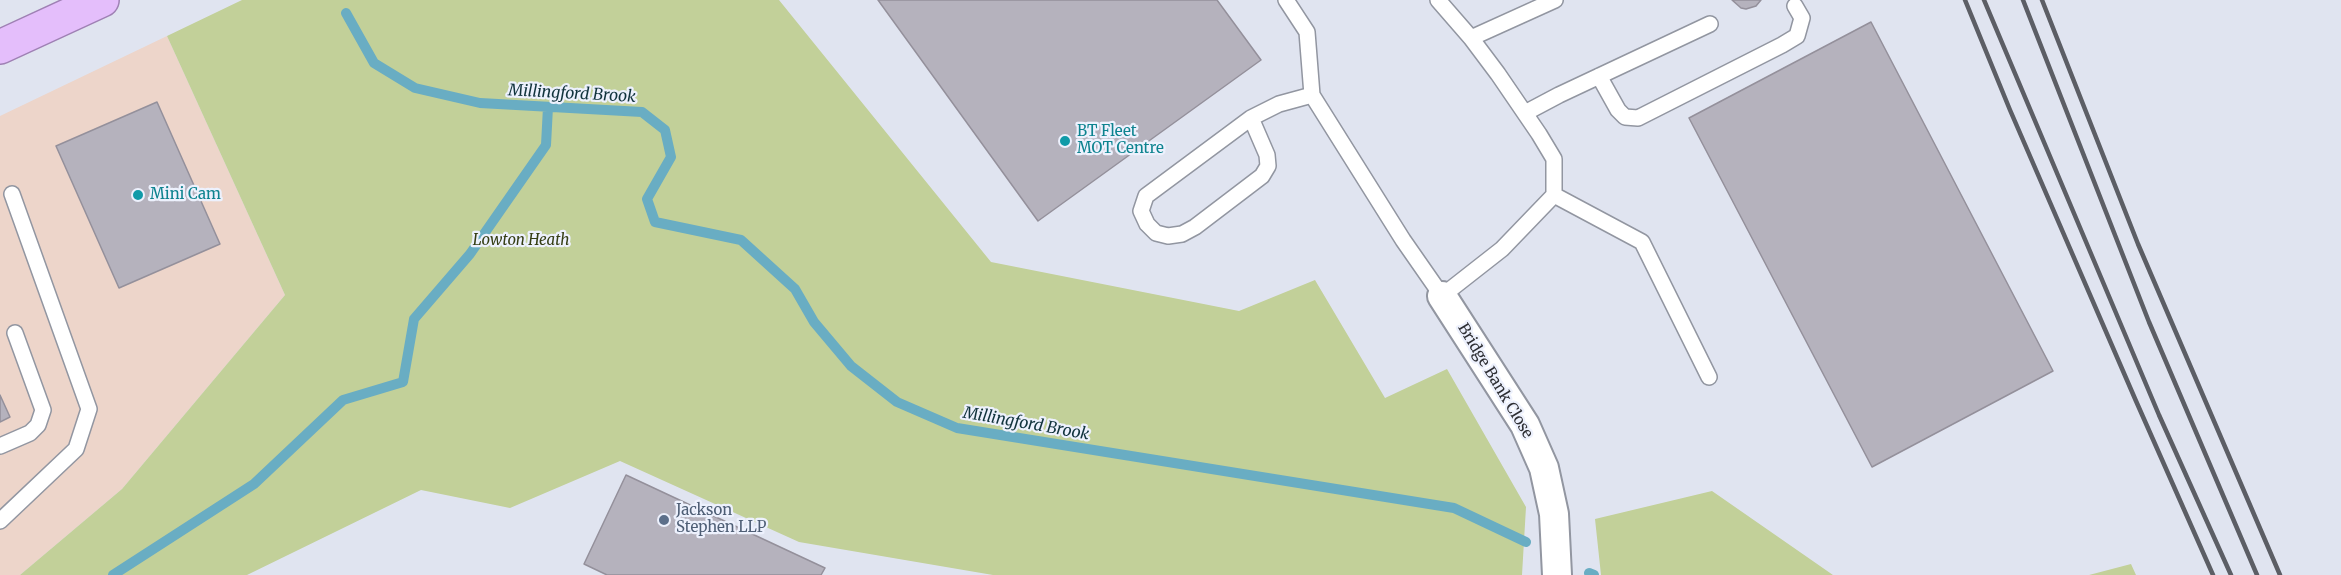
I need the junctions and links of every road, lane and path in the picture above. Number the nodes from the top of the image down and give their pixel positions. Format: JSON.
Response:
{"nodes":[{"id":1,"x":102,"y":0,"type":"edge"},
{"id":2,"x":1286,"y":0,"type":"edge"},
{"id":3,"x":1438,"y":0,"type":"edge"},
{"id":4,"x":1555,"y":0,"type":"edge"},
{"id":5,"x":1795,"y":6,"type":"dead end"},
{"id":6,"x":1710,"y":24,"type":"dead end"},
{"id":7,"x":1471,"y":38,"type":"junction"},
{"id":8,"x":0,"y":46,"type":"edge"},
{"id":9,"x":1599,"y":76,"type":"junction"},
{"id":10,"x":1312,"y":95,"type":"junction"},
{"id":11,"x":1525,"y":113,"type":"junction"},
{"id":12,"x":1251,"y":118,"type":"junction"},
{"id":13,"x":12,"y":194,"type":"dead end"},
{"id":14,"x":1554,"y":195,"type":"junction"},
{"id":15,"x":1442,"y":296,"type":"junction"},
{"id":16,"x":15,"y":333,"type":"dead end"},
{"id":17,"x":1709,"y":377,"type":"dead end"},
{"id":18,"x":0,"y":446,"type":"edge"},
{"id":19,"x":0,"y":521,"type":"edge"},
{"id":20,"x":1557,"y":575,"type":"edge"}],
"edges":[{"from":1,"to":8,"type":"highway"},
{"from":2,"to":10,"type":"lane"},
{"from":3,"to":7,"type":"lane"},
{"from":4,"to":7,"type":"lane"},
{"from":5,"to":9,"type":"lane"},
{"from":6,"to":9,"type":"lane"},
{"from":7,"to":11,"type":"lane"},
{"from":9,"to":11,"type":"lane"},
{"from":10,"to":12,"type":"lane"},
{"from":10,"to":15,"type":"lane"},
{"from":11,"to":14,"type":"lane"},
{"from":12,"to":12,"type":"lane"},
{"from":13,"to":19,"type":"lane"},
{"from":14,"to":15,"type":"lane"},
{"from":14,"to":17,"type":"lane"},
{"from":15,"to":20,"type":"street","name":"Bridge Bank Close"},
{"from":16,"to":18,"type":"lane"}]}
